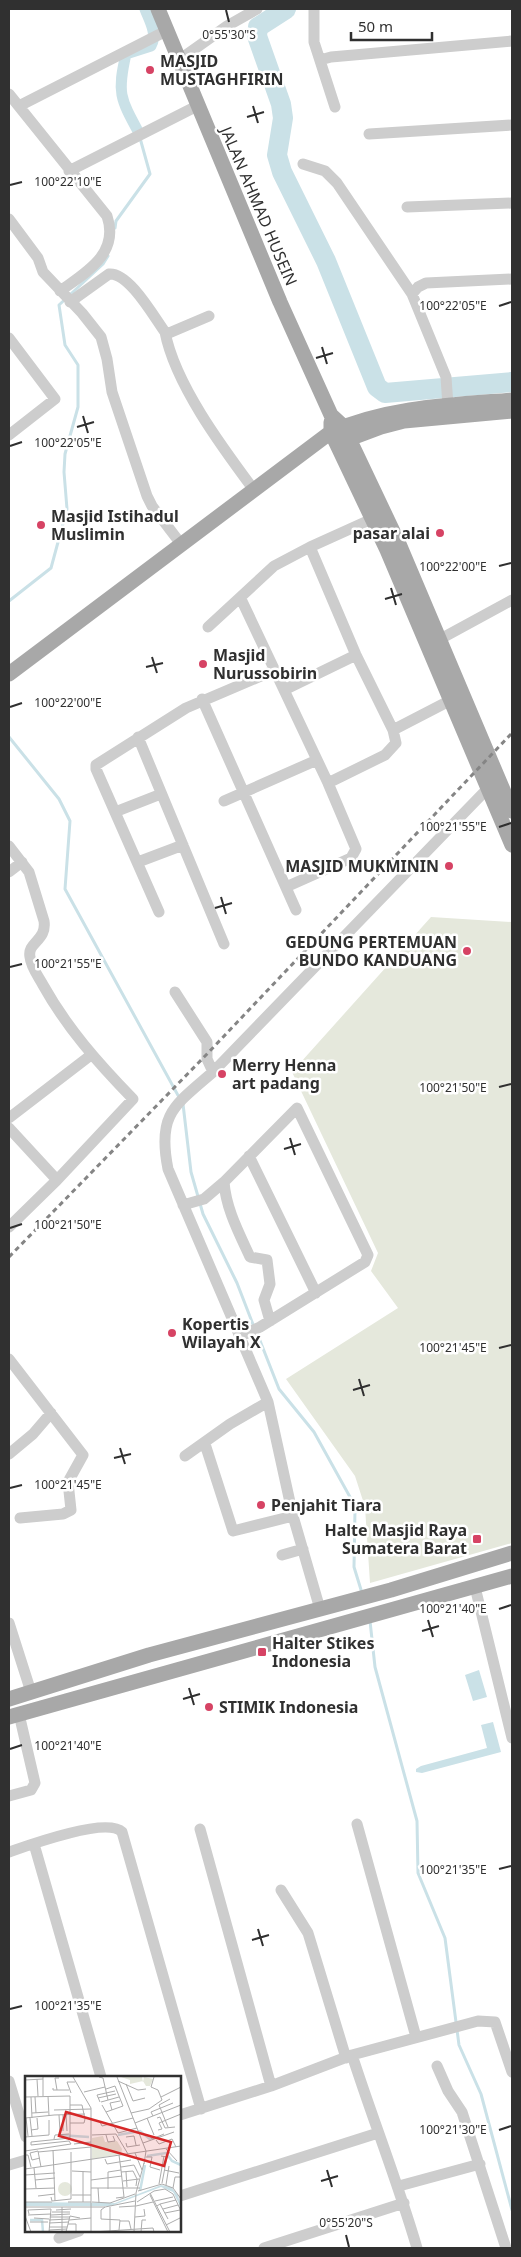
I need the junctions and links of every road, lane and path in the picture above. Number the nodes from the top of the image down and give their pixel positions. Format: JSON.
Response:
{"nodes":[{"id":1,"x":158,"y":9,"type":"edge"},
{"id":2,"x":257,"y":9,"type":"edge"},
{"id":3,"x":314,"y":9,"type":"edge"},
{"id":4,"x":162,"y":34,"type":"junction"},
{"id":5,"x":512,"y":41,"type":"edge"},
{"id":6,"x":179,"y":60,"type":"junction"},
{"id":7,"x":320,"y":60,"type":"junction"},
{"id":8,"x":9,"y":94,"type":"edge"},
{"id":9,"x":19,"y":106,"type":"junction"},
{"id":10,"x":197,"y":106,"type":"junction"},
{"id":11,"x":335,"y":107,"type":"dead end"},
{"id":12,"x":512,"y":125,"type":"edge"},
{"id":13,"x":369,"y":134,"type":"dead end"},
{"id":14,"x":304,"y":164,"type":"dead end"},
{"id":15,"x":69,"y":171,"type":"junction"},
{"id":16,"x":512,"y":203,"type":"edge"},
{"id":17,"x":406,"y":207,"type":"dead end"},
{"id":18,"x":9,"y":219,"type":"edge"},
{"id":19,"x":512,"y":278,"type":"edge"},
{"id":20,"x":412,"y":294,"type":"junction"},
{"id":21,"x":65,"y":297,"type":"junction"},
{"id":22,"x":208,"y":316,"type":"dead end"},
{"id":23,"x":165,"y":332,"type":"junction"},
{"id":24,"x":9,"y":338,"type":"edge"},
{"id":25,"x":512,"y":400,"type":"edge"},
{"id":26,"x":448,"y":401,"type":"junction"},
{"id":27,"x":512,"y":412,"type":"edge"},
{"id":28,"x":9,"y":435,"type":"edge"},
{"id":29,"x":340,"y":435,"type":"junction"},
{"id":30,"x":254,"y":490,"type":"junction"},
{"id":31,"x":372,"y":519,"type":"junction"},
{"id":32,"x":181,"y":544,"type":"junction"},
{"id":33,"x":310,"y":547,"type":"junction"},
{"id":34,"x":393,"y":547,"type":"junction"},
{"id":35,"x":241,"y":599,"type":"junction"},
{"id":36,"x":512,"y":600,"type":"edge"},
{"id":37,"x":208,"y":627,"type":"dead end"},
{"id":38,"x":433,"y":643,"type":"junction"},
{"id":39,"x":356,"y":655,"type":"junction"},
{"id":40,"x":275,"y":670,"type":"junction"},
{"id":41,"x":9,"y":674,"type":"edge"},
{"id":42,"x":284,"y":690,"type":"junction"},
{"id":43,"x":202,"y":699,"type":"junction"},
{"id":44,"x":451,"y":700,"type":"junction"},
{"id":45,"x":393,"y":730,"type":"junction"},
{"id":46,"x":138,"y":737,"type":"junction"},
{"id":47,"x":317,"y":760,"type":"junction"},
{"id":48,"x":493,"y":782,"type":"junction"},
{"id":49,"x":328,"y":783,"type":"junction"},
{"id":50,"x":244,"y":793,"type":"junction"},
{"id":51,"x":161,"y":794,"type":"junction"},
{"id":52,"x":224,"y":802,"type":"dead end"},
{"id":53,"x":512,"y":811,"type":"edge"},
{"id":54,"x":115,"y":812,"type":"junction"},
{"id":55,"x":183,"y":845,"type":"junction"},
{"id":56,"x":512,"y":845,"type":"edge"},
{"id":57,"x":9,"y":846,"type":"edge"},
{"id":58,"x":22,"y":862,"type":"junction"},
{"id":59,"x":138,"y":862,"type":"junction"},
{"id":60,"x":9,"y":872,"type":"edge"},
{"id":61,"x":286,"y":887,"type":"junction"},
{"id":62,"x":296,"y":910,"type":"dead end"},
{"id":63,"x":159,"y":912,"type":"dead end"},
{"id":64,"x":224,"y":944,"type":"dead end"},
{"id":65,"x":175,"y":992,"type":"dead end"},
{"id":66,"x":90,"y":1055,"type":"junction"},
{"id":67,"x":213,"y":1072,"type":"junction"},
{"id":68,"x":9,"y":1118,"type":"edge"},
{"id":69,"x":9,"y":1128,"type":"edge"},
{"id":70,"x":250,"y":1156,"type":"junction"},
{"id":71,"x":57,"y":1180,"type":"junction"},
{"id":72,"x":224,"y":1182,"type":"junction"},
{"id":73,"x":187,"y":1204,"type":"junction"},
{"id":74,"x":9,"y":1227,"type":"edge"},
{"id":75,"x":316,"y":1293,"type":"junction"},
{"id":76,"x":255,"y":1329,"type":"junction"},
{"id":77,"x":9,"y":1359,"type":"edge"},
{"id":78,"x":268,"y":1402,"type":"junction"},
{"id":79,"x":51,"y":1413,"type":"junction"},
{"id":80,"x":205,"y":1444,"type":"junction"},
{"id":81,"x":9,"y":1454,"type":"edge"},
{"id":82,"x":185,"y":1456,"type":"dead end"},
{"id":83,"x":293,"y":1516,"type":"junction"},
{"id":84,"x":20,"y":1518,"type":"dead end"},
{"id":85,"x":303,"y":1549,"type":"junction"},
{"id":86,"x":512,"y":1553,"type":"edge"},
{"id":87,"x":282,"y":1555,"type":"dead end"},
{"id":88,"x":512,"y":1576,"type":"edge"},
{"id":89,"x":475,"y":1586,"type":"junction"},
{"id":90,"x":320,"y":1609,"type":"junction"},
{"id":91,"x":9,"y":1624,"type":"edge"},
{"id":92,"x":65,"y":1682,"type":"junction"},
{"id":93,"x":31,"y":1692,"type":"junction"},
{"id":94,"x":9,"y":1698,"type":"edge"},
{"id":95,"x":71,"y":1700,"type":"junction"},
{"id":96,"x":14,"y":1716,"type":"edge"},
{"id":97,"x":512,"y":1738,"type":"edge"},
{"id":98,"x":9,"y":1796,"type":"edge"},
{"id":99,"x":357,"y":1824,"type":"dead end"},
{"id":100,"x":200,"y":1829,"type":"dead end"},
{"id":101,"x":34,"y":1844,"type":"junction"},
{"id":102,"x":9,"y":1852,"type":"edge"},
{"id":103,"x":281,"y":1890,"type":"dead end"},
{"id":104,"x":416,"y":2037,"type":"junction"},
{"id":105,"x":349,"y":2057,"type":"junction"},
{"id":106,"x":437,"y":2066,"type":"dead end"},
{"id":107,"x":512,"y":2072,"type":"edge"},
{"id":108,"x":101,"y":2076,"type":"edge"},
{"id":109,"x":9,"y":2081,"type":"edge"},
{"id":110,"x":272,"y":2086,"type":"junction"},
{"id":111,"x":200,"y":2108,"type":"junction"},
{"id":112,"x":181,"y":2115,"type":"edge"},
{"id":113,"x":378,"y":2133,"type":"junction"},
{"id":114,"x":25,"y":2135,"type":"edge"},
{"id":115,"x":25,"y":2160,"type":"edge"},
{"id":116,"x":480,"y":2164,"type":"junction"},
{"id":117,"x":9,"y":2165,"type":"edge"},
{"id":118,"x":399,"y":2186,"type":"junction"},
{"id":119,"x":181,"y":2196,"type":"edge"},
{"id":120,"x":404,"y":2203,"type":"junction"},
{"id":121,"x":76,"y":2232,"type":"edge"},
{"id":122,"x":59,"y":2239,"type":"edge"},
{"id":123,"x":264,"y":2248,"type":"edge"},
{"id":124,"x":417,"y":2248,"type":"edge"},
{"id":125,"x":506,"y":2248,"type":"edge"}],
"edges":[{"from":1,"to":4,"type":"main road","name":"JALAN AHMAD HUSEIN"},
{"from":2,"to":6,"type":"street"},
{"from":3,"to":7,"type":"street"},
{"from":4,"to":6,"type":"main road","name":"JALAN AHMAD HUSEIN"},
{"from":4,"to":9,"type":"street"},
{"from":5,"to":7,"type":"street"},
{"from":6,"to":10,"type":"main road","name":"JALAN AHMAD HUSEIN"},
{"from":7,"to":11,"type":"street"},
{"from":8,"to":9,"type":"street"},
{"from":9,"to":15,"type":"street"},
{"from":10,"to":15,"type":"street"},
{"from":10,"to":29,"type":"main road","name":"JALAN AHMAD HUSEIN"},
{"from":12,"to":13,"type":"street"},
{"from":14,"to":20,"type":"street"},
{"from":15,"to":21,"type":"street"},
{"from":16,"to":17,"type":"street"},
{"from":18,"to":21,"type":"street"},
{"from":19,"to":20,"type":"street"},
{"from":20,"to":26,"type":"street"},
{"from":21,"to":23,"type":"street"},
{"from":21,"to":32,"type":"street"},
{"from":22,"to":23,"type":"street"},
{"from":23,"to":30,"type":"street"},
{"from":24,"to":28,"type":"street"},
{"from":25,"to":26,"type":"main road"},
{"from":26,"to":29,"type":"main road"},
{"from":27,"to":29,"type":"main road"},
{"from":29,"to":30,"type":"main road"},
{"from":29,"to":31,"type":"main road"},
{"from":29,"to":34,"type":"main road"},
{"from":30,"to":32,"type":"main road"},
{"from":31,"to":33,"type":"street"},
{"from":31,"to":34,"type":"main road"},
{"from":32,"to":41,"type":"main road"},
{"from":33,"to":35,"type":"street"},
{"from":33,"to":39,"type":"street"},
{"from":34,"to":38,"type":"main road"},
{"from":35,"to":37,"type":"street"},
{"from":35,"to":40,"type":"street"},
{"from":36,"to":38,"type":"street"},
{"from":38,"to":44,"type":"main road"},
{"from":38,"to":48,"type":"main road"},
{"from":39,"to":42,"type":"street"},
{"from":39,"to":45,"type":"street"},
{"from":40,"to":42,"type":"street"},
{"from":40,"to":43,"type":"street"},
{"from":42,"to":47,"type":"street"},
{"from":43,"to":46,"type":"street"},
{"from":43,"to":50,"type":"street"},
{"from":44,"to":45,"type":"street"},
{"from":44,"to":48,"type":"main road"},
{"from":45,"to":49,"type":"street"},
{"from":46,"to":51,"type":"street"},
{"from":46,"to":54,"type":"street"},
{"from":47,"to":49,"type":"street"},
{"from":47,"to":50,"type":"street"},
{"from":48,"to":53,"type":"main road"},
{"from":48,"to":56,"type":"main road"},
{"from":48,"to":67,"type":"street"},
{"from":49,"to":61,"type":"street"},
{"from":50,"to":52,"type":"street"},
{"from":50,"to":61,"type":"street"},
{"from":51,"to":54,"type":"street"},
{"from":51,"to":55,"type":"street"},
{"from":54,"to":59,"type":"street"},
{"from":55,"to":59,"type":"street"},
{"from":55,"to":64,"type":"street"},
{"from":57,"to":58,"type":"street"},
{"from":58,"to":60,"type":"street"},
{"from":58,"to":66,"type":"street"},
{"from":59,"to":63,"type":"street"},
{"from":61,"to":62,"type":"street"},
{"from":65,"to":67,"type":"street"},
{"from":66,"to":68,"type":"street"},
{"from":66,"to":71,"type":"street"},
{"from":67,"to":73,"type":"street"},
{"from":69,"to":71,"type":"street"},
{"from":70,"to":72,"type":"street"},
{"from":70,"to":75,"type":"street"},
{"from":70,"to":75,"type":"street"},
{"from":71,"to":74,"type":"street"},
{"from":72,"to":73,"type":"street"},
{"from":72,"to":76,"type":"street"},
{"from":73,"to":76,"type":"street"},
{"from":75,"to":76,"type":"street"},
{"from":76,"to":78,"type":"street"},
{"from":77,"to":79,"type":"street"},
{"from":78,"to":80,"type":"street"},
{"from":78,"to":83,"type":"street"},
{"from":79,"to":81,"type":"street"},
{"from":79,"to":84,"type":"street"},
{"from":80,"to":82,"type":"street"},
{"from":80,"to":83,"type":"street"},
{"from":83,"to":85,"type":"street"},
{"from":85,"to":87,"type":"street"},
{"from":85,"to":90,"type":"street"},
{"from":86,"to":90,"type":"main road"},
{"from":88,"to":89,"type":"main road"},
{"from":89,"to":95,"type":"main road"},
{"from":89,"to":97,"type":"street"},
{"from":90,"to":92,"type":"main road"},
{"from":91,"to":93,"type":"street"},
{"from":92,"to":93,"type":"main road"},
{"from":92,"to":95,"type":"main road"},
{"from":93,"to":94,"type":"main road"},
{"from":95,"to":96,"type":"main road"},
{"from":96,"to":98,"type":"street"},
{"from":99,"to":104,"type":"street"},
{"from":100,"to":110,"type":"street"},
{"from":101,"to":102,"type":"street"},
{"from":101,"to":108,"type":"street"},
{"from":101,"to":111,"type":"street"},
{"from":103,"to":105,"type":"street"},
{"from":104,"to":105,"type":"street"},
{"from":104,"to":107,"type":"street"},
{"from":105,"to":110,"type":"street"},
{"from":105,"to":113,"type":"street"},
{"from":106,"to":116,"type":"street"},
{"from":109,"to":114,"type":"street"},
{"from":110,"to":111,"type":"street"},
{"from":111,"to":112,"type":"street"},
{"from":113,"to":118,"type":"street"},
{"from":113,"to":119,"type":"street"},
{"from":115,"to":117,"type":"street"},
{"from":116,"to":118,"type":"street"},
{"from":116,"to":125,"type":"street"},
{"from":118,"to":120,"type":"street"},
{"from":120,"to":123,"type":"street"},
{"from":120,"to":124,"type":"street"},
{"from":121,"to":122,"type":"street"}]}
